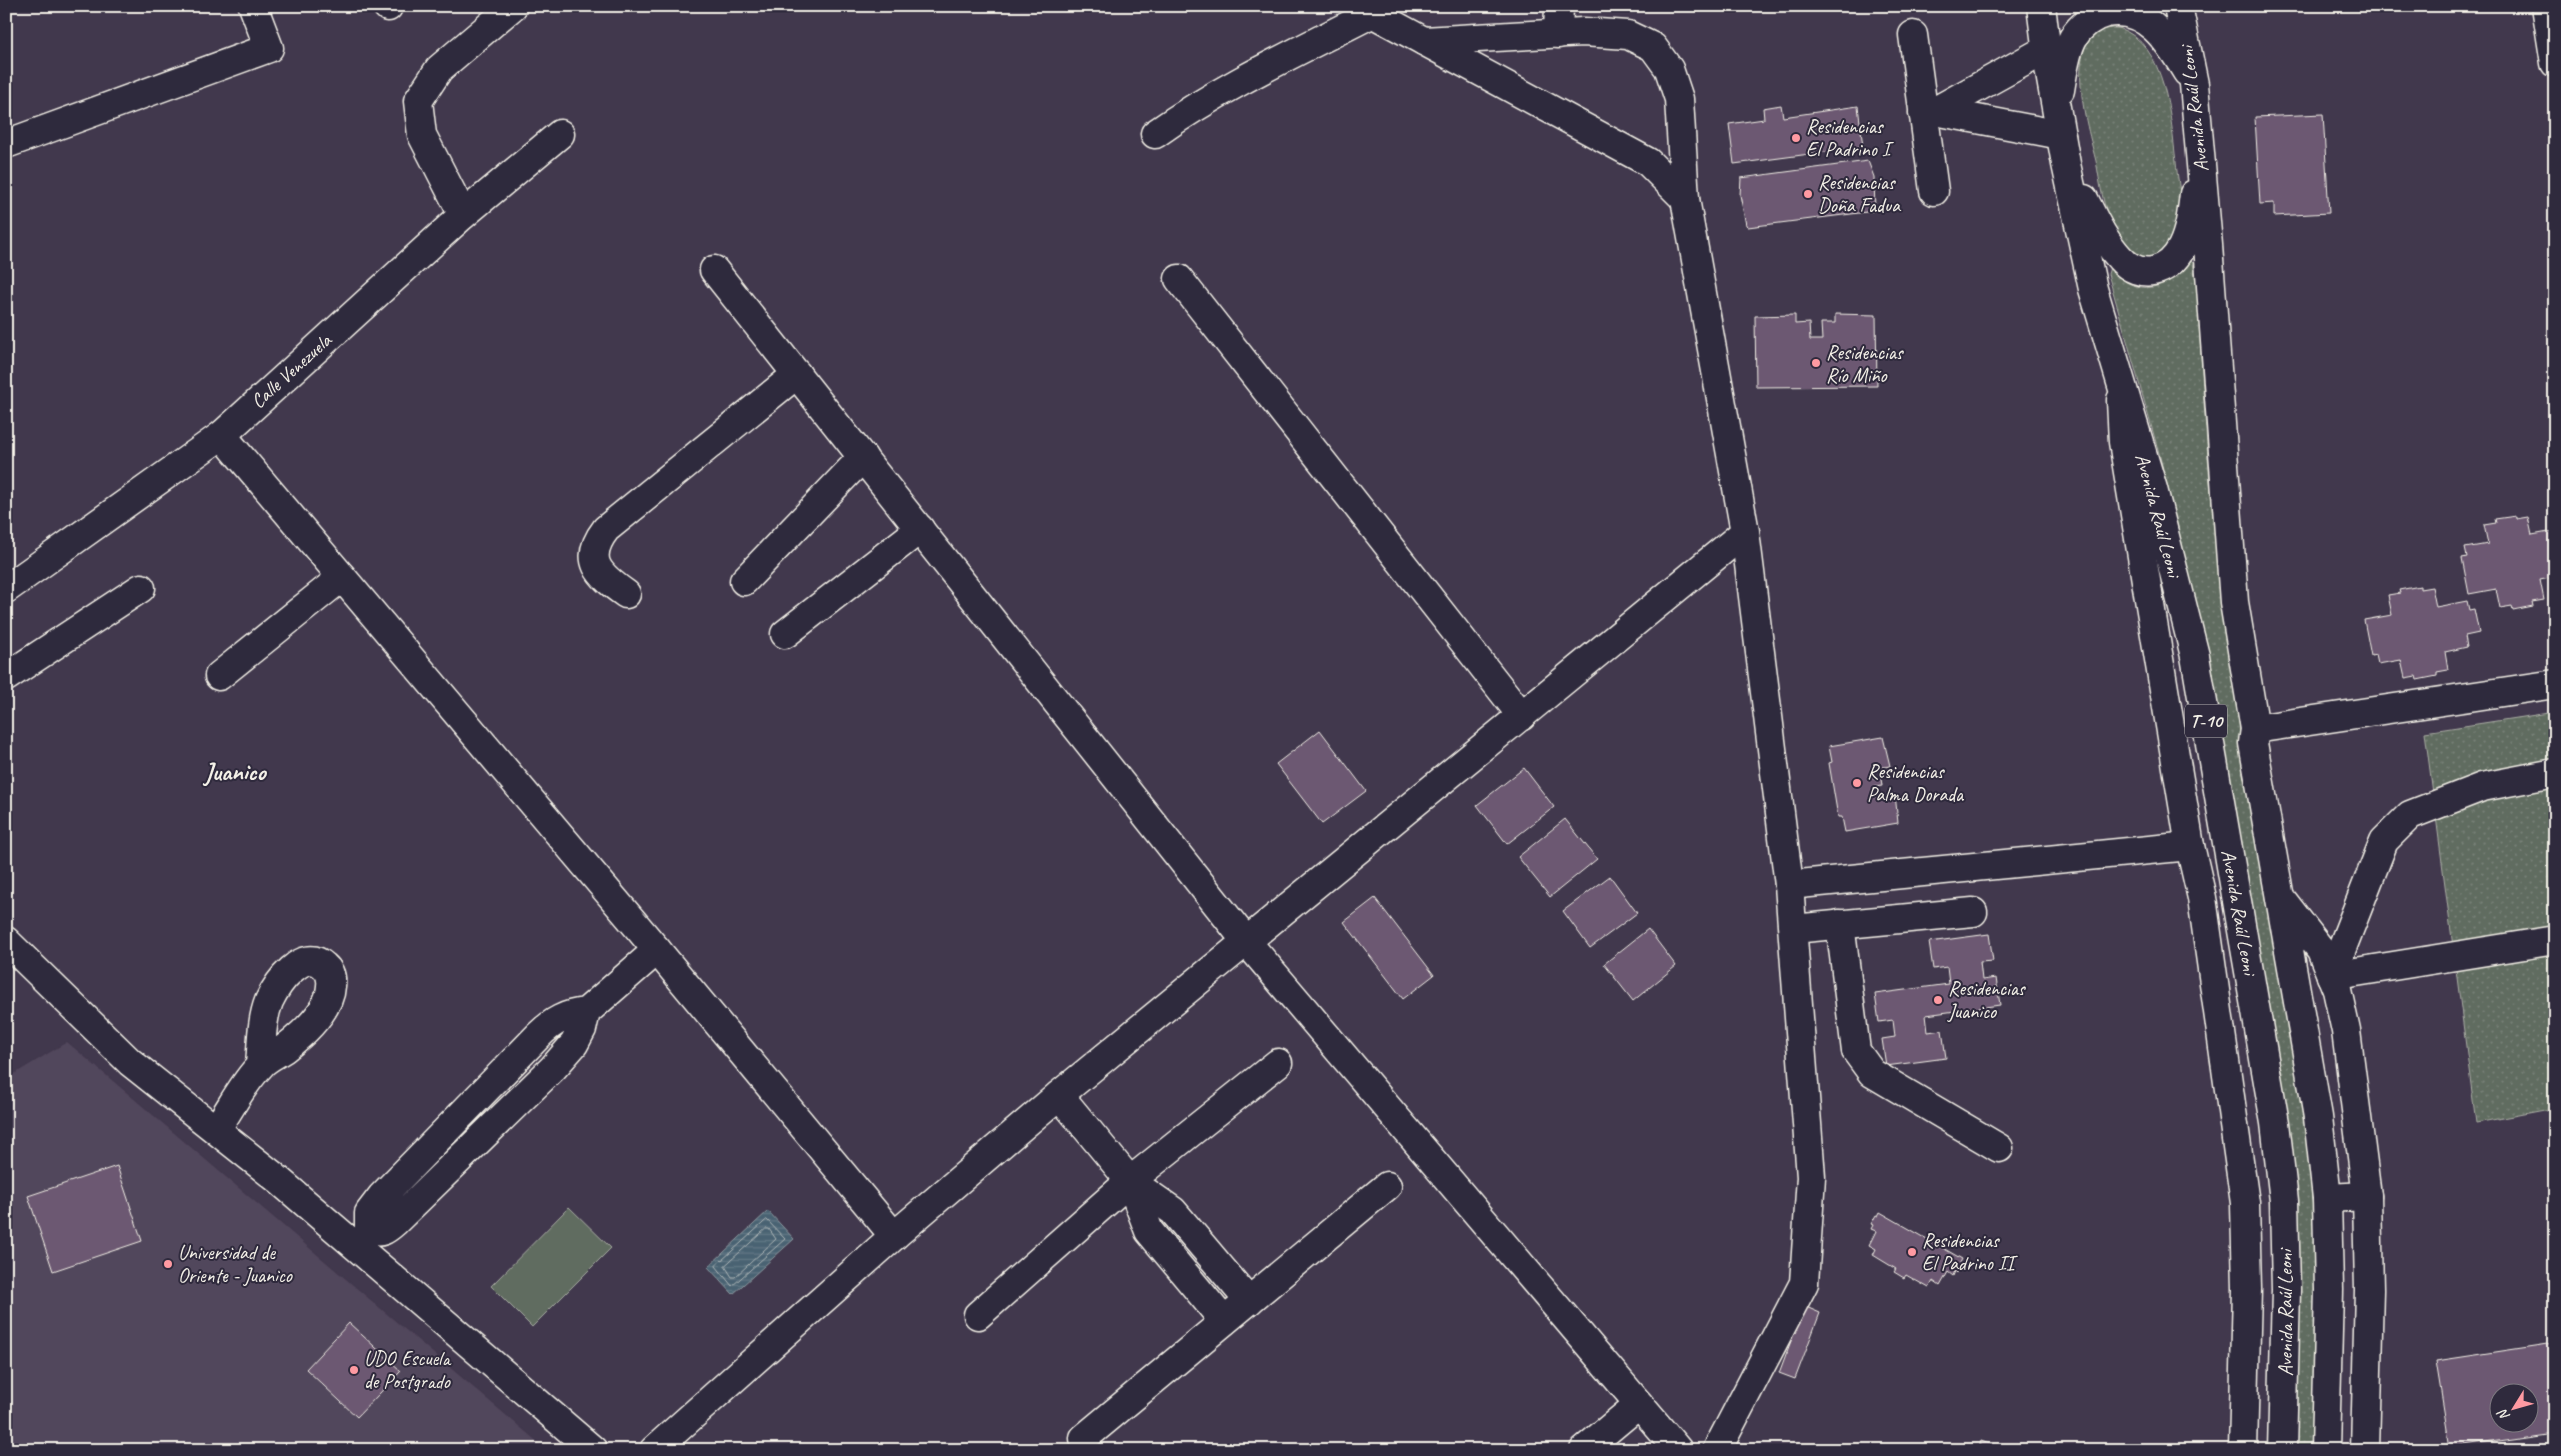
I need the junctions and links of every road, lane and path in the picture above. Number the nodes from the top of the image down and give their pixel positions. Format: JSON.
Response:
{"nodes":[{"id":1,"x":253,"y":6,"type":"edge"},
{"id":2,"x":513,"y":6,"type":"edge"},
{"id":3,"x":1559,"y":6,"type":"edge"},
{"id":4,"x":2041,"y":6,"type":"edge"},
{"id":5,"x":2178,"y":6,"type":"edge"},
{"id":6,"x":2546,"y":6,"type":"edge"},
{"id":7,"x":1366,"y":10,"type":"edge"},
{"id":8,"x":1558,"y":34,"type":"junction"},
{"id":9,"x":1913,"y":35,"type":"dead end"},
{"id":10,"x":1424,"y":41,"type":"junction"},
{"id":11,"x":2047,"y":49,"type":"junction"},
{"id":12,"x":2555,"y":63,"type":"edge"},
{"id":13,"x":2194,"y":84,"type":"junction"},
{"id":14,"x":2056,"y":107,"type":"junction"},
{"id":15,"x":1929,"y":112,"type":"junction"},
{"id":16,"x":560,"y":134,"type":"dead end"},
{"id":17,"x":1155,"y":134,"type":"dead end"},
{"id":18,"x":2061,"y":135,"type":"junction"},
{"id":19,"x":7,"y":141,"type":"edge"},
{"id":20,"x":2200,"y":154,"type":"junction"},
{"id":21,"x":2066,"y":164,"type":"junction"},
{"id":22,"x":1934,"y":191,"type":"dead end"},
{"id":23,"x":1685,"y":199,"type":"junction"},
{"id":24,"x":462,"y":215,"type":"junction"},
{"id":25,"x":714,"y":270,"type":"dead end"},
{"id":26,"x":1179,"y":280,"type":"dead end"},
{"id":27,"x":797,"y":374,"type":"junction"},
{"id":28,"x":2120,"y":384,"type":"junction"},
{"id":29,"x":222,"y":435,"type":"junction"},
{"id":30,"x":863,"y":457,"type":"junction"},
{"id":31,"x":920,"y":529,"type":"junction"},
{"id":32,"x":1745,"y":532,"type":"junction"},
{"id":33,"x":342,"y":577,"type":"junction"},
{"id":34,"x":744,"y":581,"type":"dead end"},
{"id":35,"x":142,"y":588,"type":"dead end"},
{"id":36,"x":6,"y":589,"type":"edge"},
{"id":37,"x":626,"y":594,"type":"dead end"},
{"id":38,"x":785,"y":634,"type":"dead end"},
{"id":39,"x":219,"y":676,"type":"dead end"},
{"id":40,"x":6,"y":677,"type":"edge"},
{"id":41,"x":2555,"y":684,"type":"edge"},
{"id":42,"x":1522,"y":716,"type":"junction"},
{"id":43,"x":2255,"y":729,"type":"junction"},
{"id":44,"x":2555,"y":773,"type":"edge"},
{"id":45,"x":2190,"y":846,"type":"junction"},
{"id":46,"x":1790,"y":885,"type":"junction"},
{"id":47,"x":2280,"y":897,"type":"junction"},
{"id":48,"x":1973,"y":912,"type":"dead end"},
{"id":49,"x":1840,"y":924,"type":"junction"},
{"id":50,"x":1793,"y":929,"type":"junction"},
{"id":51,"x":2555,"y":940,"type":"edge"},
{"id":52,"x":6,"y":941,"type":"edge"},
{"id":53,"x":1246,"y":941,"type":"junction"},
{"id":54,"x":657,"y":950,"type":"junction"},
{"id":55,"x":2332,"y":976,"type":"junction"},
{"id":56,"x":586,"y":1012,"type":"junction"},
{"id":57,"x":1278,"y":1062,"type":"dead end"},
{"id":58,"x":260,"y":1065,"type":"dead end"},
{"id":59,"x":1059,"y":1095,"type":"junction"},
{"id":60,"x":226,"y":1138,"type":"junction"},
{"id":61,"x":1999,"y":1148,"type":"dead end"},
{"id":62,"x":1130,"y":1181,"type":"junction"},
{"id":63,"x":1387,"y":1186,"type":"dead end"},
{"id":64,"x":2367,"y":1196,"type":"junction"},
{"id":65,"x":2327,"y":1198,"type":"junction"},
{"id":66,"x":894,"y":1236,"type":"junction"},
{"id":67,"x":1248,"y":1301,"type":"junction"},
{"id":68,"x":978,"y":1316,"type":"dead end"},
{"id":69,"x":1224,"y":1321,"type":"junction"},
{"id":70,"x":1639,"y":1404,"type":"junction"},
{"id":71,"x":1084,"y":1438,"type":"dead end"},
{"id":72,"x":593,"y":1450,"type":"edge"},
{"id":73,"x":654,"y":1450,"type":"edge"},
{"id":74,"x":1584,"y":1450,"type":"edge"},
{"id":75,"x":1678,"y":1450,"type":"edge"},
{"id":76,"x":1717,"y":1450,"type":"edge"},
{"id":77,"x":2242,"y":1450,"type":"edge"},
{"id":78,"x":2282,"y":1450,"type":"edge"},
{"id":79,"x":2325,"y":1450,"type":"edge"},
{"id":80,"x":2365,"y":1450,"type":"edge"}],
"edges":[{"from":1,"to":19,"type":"main road"},
{"from":2,"to":24,"type":"main road"},
{"from":3,"to":8,"type":"main road"},
{"from":4,"to":11,"type":"main road","name":"Avenida Raúl Leoni","number":"T-10"},
{"from":5,"to":13,"type":"main road","name":"Avenida Raúl Leoni","number":"T-10"},
{"from":6,"to":12,"type":"main road"},
{"from":7,"to":10,"type":"main road"},
{"from":7,"to":17,"type":"main road"},
{"from":8,"to":10,"type":"main road"},
{"from":8,"to":23,"type":"main road"},
{"from":9,"to":15,"type":"main road"},
{"from":10,"to":23,"type":"main road"},
{"from":11,"to":14,"type":"main road","name":"Avenida Raúl Leoni","number":"T-10"},
{"from":11,"to":15,"type":"main road"},
{"from":13,"to":14,"type":"main road"},
{"from":13,"to":20,"type":"main road","name":"Avenida Raúl Leoni","number":"T-10"},
{"from":14,"to":18,"type":"main road","name":"Avenida Raúl Leoni","number":"T-10"},
{"from":15,"to":18,"type":"main road"},
{"from":15,"to":22,"type":"main road"},
{"from":16,"to":24,"type":"main road","name":"Calle Venezuela"},
{"from":18,"to":21,"type":"main road","name":"Avenida Raúl Leoni","number":"T-10"},
{"from":20,"to":21,"type":"main road"},
{"from":20,"to":43,"type":"main road","name":"Avenida Raúl Leoni","number":"T-10"},
{"from":21,"to":28,"type":"main road","name":"Avenida Raúl Leoni","number":"T-10"},
{"from":23,"to":32,"type":"main road"},
{"from":24,"to":29,"type":"main road","name":"Calle Venezuela"},
{"from":25,"to":27,"type":"main road"},
{"from":26,"to":42,"type":"main road"},
{"from":27,"to":30,"type":"main road"},
{"from":27,"to":37,"type":"main road"},
{"from":28,"to":45,"type":"main road","name":"Avenida Raúl Leoni"},
{"from":28,"to":78,"type":"main road","name":"Avenida Raúl Leoni","number":"T-10"},
{"from":29,"to":33,"type":"main road"},
{"from":29,"to":36,"type":"main road","name":"Calle Venezuela"},
{"from":30,"to":31,"type":"main road"},
{"from":30,"to":34,"type":"main road"},
{"from":31,"to":38,"type":"main road"},
{"from":31,"to":53,"type":"main road"},
{"from":32,"to":42,"type":"main road"},
{"from":32,"to":46,"type":"main road"},
{"from":33,"to":39,"type":"main road"},
{"from":33,"to":54,"type":"main road"},
{"from":35,"to":40,"type":"main road"},
{"from":41,"to":43,"type":"main road"},
{"from":42,"to":53,"type":"main road"},
{"from":43,"to":47,"type":"main road","name":"Avenida Raúl Leoni","number":"T-10"},
{"from":44,"to":55,"type":"main road"},
{"from":45,"to":46,"type":"main road"},
{"from":45,"to":77,"type":"main road","name":"Avenida Raúl Leoni"},
{"from":46,"to":50,"type":"main road"},
{"from":47,"to":55,"type":"main road","name":"Avenida Raúl Leoni"},
{"from":47,"to":65,"type":"main road","name":"Avenida Raúl Leoni","number":"T-10"},
{"from":48,"to":49,"type":"main road"},
{"from":49,"to":50,"type":"main road"},
{"from":49,"to":61,"type":"main road"},
{"from":50,"to":76,"type":"main road"},
{"from":51,"to":55,"type":"main road"},
{"from":52,"to":60,"type":"main road"},
{"from":53,"to":59,"type":"main road"},
{"from":53,"to":70,"type":"main road"},
{"from":54,"to":56,"type":"main road"},
{"from":54,"to":66,"type":"main road"},
{"from":55,"to":64,"type":"main road","name":"Avenida Raúl Leoni"},
{"from":56,"to":56,"type":"main road"},
{"from":57,"to":62,"type":"main road"},
{"from":58,"to":60,"type":"main road"},
{"from":59,"to":62,"type":"main road"},
{"from":59,"to":66,"type":"main road"},
{"from":60,"to":72,"type":"main road"},
{"from":62,"to":67,"type":"main road"},
{"from":62,"to":68,"type":"main road"},
{"from":62,"to":69,"type":"main road"},
{"from":63,"to":67,"type":"main road"},
{"from":64,"to":65,"type":"main road"},
{"from":64,"to":80,"type":"main road","name":"Avenida Raúl Leoni"},
{"from":65,"to":79,"type":"main road","name":"Avenida Raúl Leoni","number":"T-10"},
{"from":66,"to":73,"type":"main road"},
{"from":67,"to":69,"type":"main road"},
{"from":69,"to":71,"type":"main road"},
{"from":70,"to":74,"type":"main road"},
{"from":70,"to":75,"type":"main road"}]}
